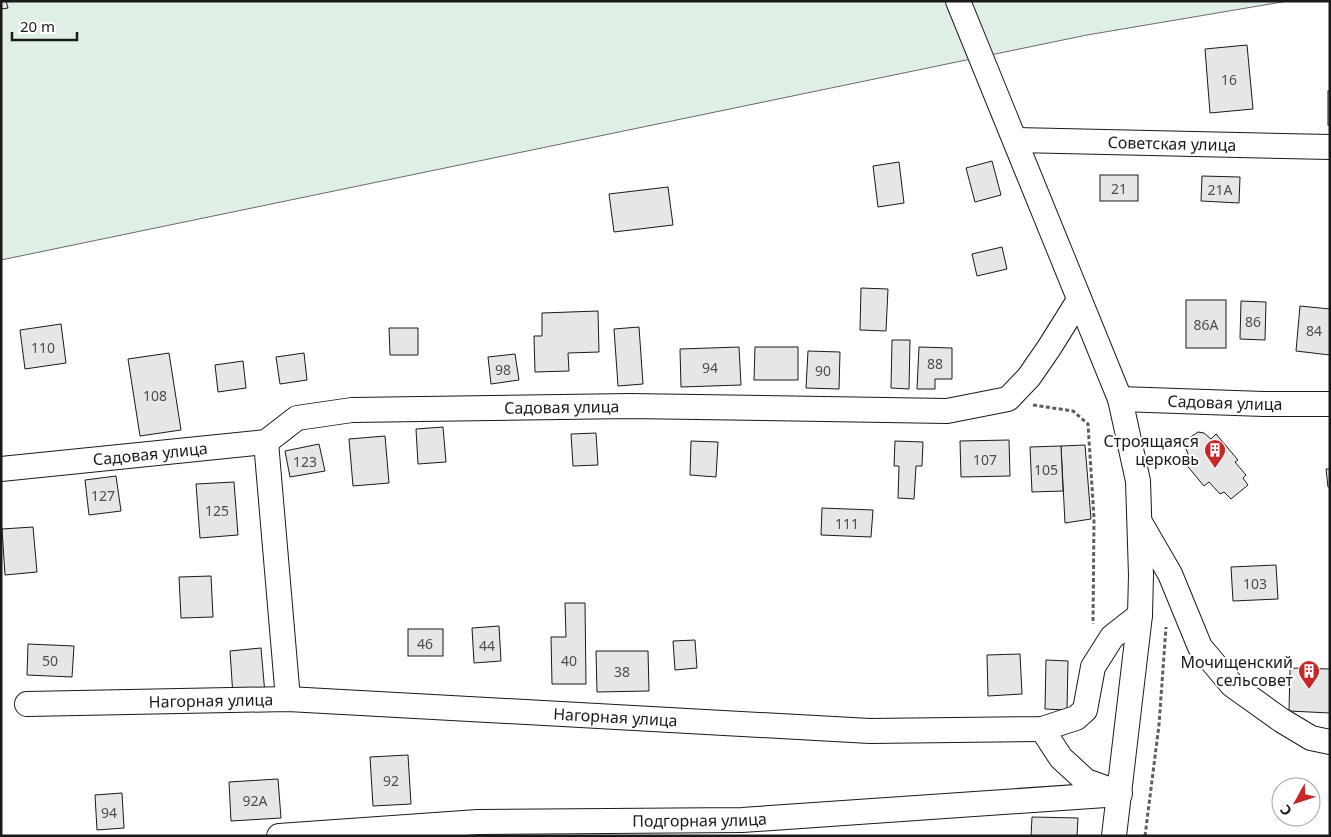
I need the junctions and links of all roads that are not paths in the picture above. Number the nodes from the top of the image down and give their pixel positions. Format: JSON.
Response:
{"nodes":[{"id":1,"x":958,"y":1,"type":"edge"},
{"id":2,"x":1016,"y":140,"type":"junction"},
{"id":3,"x":1330,"y":147,"type":"edge"},
{"id":4,"x":1079,"y":300,"type":"junction"},
{"id":5,"x":1120,"y":398,"type":"junction"},
{"id":6,"x":1330,"y":404,"type":"edge"},
{"id":7,"x":266,"y":442,"type":"junction"},
{"id":8,"x":1,"y":469,"type":"edge"},
{"id":9,"x":1140,"y":522,"type":"junction"},
{"id":10,"x":1140,"y":615,"type":"junction"},
{"id":11,"x":288,"y":699,"type":"junction"},
{"id":12,"x":27,"y":704,"type":"dead end"},
{"id":13,"x":1042,"y":729,"type":"junction"},
{"id":14,"x":1330,"y":742,"type":"edge"},
{"id":15,"x":1120,"y":794,"type":"junction"},
{"id":16,"x":279,"y":836,"type":"edge"},
{"id":17,"x":1114,"y":836,"type":"edge"}],
"edges":[{"from":1,"to":2,"type":"street"},
{"from":2,"to":3,"type":"street","name":"Советская улица"},
{"from":2,"to":4,"type":"street"},
{"from":4,"to":5,"type":"street"},
{"from":4,"to":7,"type":"street","name":"Садовая улица"},
{"from":5,"to":6,"type":"street","name":"Садовая улица"},
{"from":5,"to":9,"type":"street"},
{"from":7,"to":8,"type":"street","name":"Садовая улица"},
{"from":7,"to":11,"type":"street"},
{"from":9,"to":10,"type":"street"},
{"from":9,"to":14,"type":"street"},
{"from":10,"to":13,"type":"street","name":"Нагорная улица"},
{"from":10,"to":15,"type":"street"},
{"from":11,"to":12,"type":"street","name":"Нагорная улица"},
{"from":11,"to":13,"type":"street","name":"Нагорная улица"},
{"from":13,"to":15,"type":"street"},
{"from":15,"to":16,"type":"street","name":"Подгорная улица"},
{"from":15,"to":17,"type":"street"}]}
